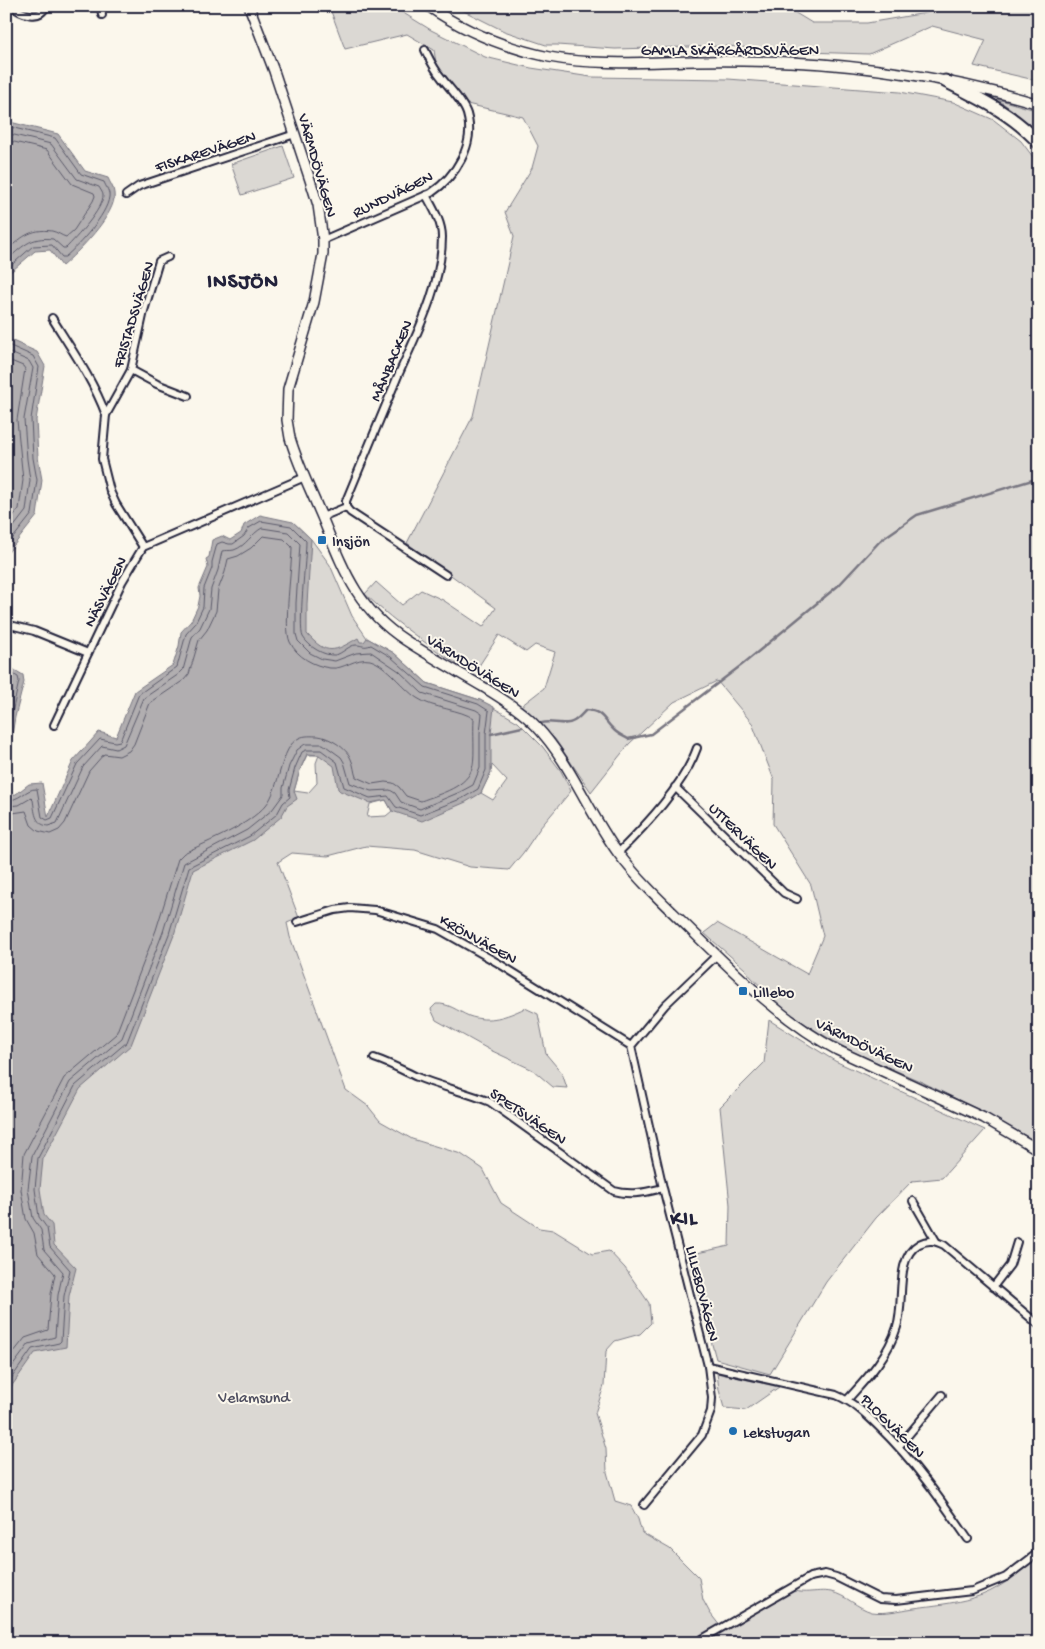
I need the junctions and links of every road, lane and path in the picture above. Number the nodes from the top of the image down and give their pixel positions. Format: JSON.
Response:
{"nodes":[{"id":1,"x":12,"y":6,"type":"edge"},
{"id":2,"x":46,"y":6,"type":"edge"},
{"id":3,"x":101,"y":6,"type":"edge"},
{"id":4,"x":249,"y":6,"type":"edge"},
{"id":5,"x":428,"y":6,"type":"edge"},
{"id":6,"x":102,"y":15,"type":"dead end"},
{"id":7,"x":425,"y":50,"type":"dead end"},
{"id":8,"x":944,"y":81,"type":"junction"},
{"id":9,"x":1039,"y":104,"type":"edge"},
{"id":10,"x":295,"y":134,"type":"junction"},
{"id":11,"x":1039,"y":144,"type":"edge"},
{"id":12,"x":126,"y":195,"type":"dead end"},
{"id":13,"x":426,"y":195,"type":"junction"},
{"id":14,"x":323,"y":240,"type":"junction"},
{"id":15,"x":168,"y":257,"type":"dead end"},
{"id":16,"x":52,"y":318,"type":"dead end"},
{"id":17,"x":130,"y":370,"type":"junction"},
{"id":18,"x":188,"y":396,"type":"dead end"},
{"id":19,"x":106,"y":415,"type":"junction"},
{"id":20,"x":305,"y":478,"type":"junction"},
{"id":21,"x":346,"y":507,"type":"junction"},
{"id":22,"x":322,"y":517,"type":"junction"},
{"id":23,"x":143,"y":547,"type":"junction"},
{"id":24,"x":446,"y":575,"type":"dead end"},
{"id":25,"x":6,"y":624,"type":"edge"},
{"id":26,"x":88,"y":653,"type":"junction"},
{"id":27,"x":54,"y":725,"type":"dead end"},
{"id":28,"x":697,"y":748,"type":"dead end"},
{"id":29,"x":675,"y":787,"type":"junction"},
{"id":30,"x":618,"y":853,"type":"junction"},
{"id":31,"x":797,"y":899,"type":"dead end"},
{"id":32,"x":297,"y":922,"type":"dead end"},
{"id":33,"x":717,"y":955,"type":"junction"},
{"id":34,"x":631,"y":1046,"type":"junction"},
{"id":35,"x":374,"y":1058,"type":"dead end"},
{"id":36,"x":1039,"y":1150,"type":"edge"},
{"id":37,"x":664,"y":1188,"type":"junction"},
{"id":38,"x":914,"y":1201,"type":"dead end"},
{"id":39,"x":936,"y":1241,"type":"junction"},
{"id":40,"x":1017,"y":1242,"type":"dead end"},
{"id":41,"x":993,"y":1287,"type":"junction"},
{"id":42,"x":1039,"y":1325,"type":"edge"},
{"id":43,"x":708,"y":1366,"type":"junction"},
{"id":44,"x":942,"y":1394,"type":"dead end"},
{"id":45,"x":848,"y":1400,"type":"junction"},
{"id":46,"x":899,"y":1446,"type":"junction"},
{"id":47,"x":644,"y":1505,"type":"dead end"},
{"id":48,"x":968,"y":1539,"type":"dead end"},
{"id":49,"x":1039,"y":1552,"type":"edge"},
{"id":50,"x":695,"y":1643,"type":"edge"}],
"edges":[{"from":1,"to":2,"type":"street"},
{"from":3,"to":6,"type":"street"},
{"from":4,"to":10,"type":"main road","name":"VÄRMDÖVÄGEN"},
{"from":5,"to":8,"type":"main road","name":"GAMLA SKÄRGÅRDSVÄGEN"},
{"from":7,"to":13,"type":"street","name":"RUNDVÄGEN"},
{"from":8,"to":9,"type":"main road","name":"GAMLA SKÄRGÅRDSVÄGEN"},
{"from":8,"to":11,"type":"highway"},
{"from":10,"to":12,"type":"street","name":"FISKAREVÄGEN"},
{"from":10,"to":14,"type":"main road","name":"VÄRMDÖVÄGEN"},
{"from":13,"to":14,"type":"street","name":"RUNDVÄGEN"},
{"from":13,"to":21,"type":"street","name":"MÅNBACKEN"},
{"from":14,"to":20,"type":"main road","name":"VÄRMDÖVÄGEN"},
{"from":15,"to":17,"type":"street","name":"FRISTADSVÄGEN"},
{"from":16,"to":19,"type":"street"},
{"from":17,"to":18,"type":"street"},
{"from":17,"to":19,"type":"street","name":"FRISTADSVÄGEN"},
{"from":19,"to":23,"type":"street","name":"FRISTADSVÄGEN"},
{"from":20,"to":22,"type":"main road","name":"VÄRMDÖVÄGEN"},
{"from":20,"to":23,"type":"street","name":"NÄSVÄGEN"},
{"from":21,"to":22,"type":"street"},
{"from":21,"to":24,"type":"street"},
{"from":22,"to":30,"type":"main road","name":"VÄRMDÖVÄGEN"},
{"from":23,"to":26,"type":"street","name":"NÄSVÄGEN"},
{"from":25,"to":26,"type":"street"},
{"from":26,"to":27,"type":"street","name":"NÄSVÄGEN"},
{"from":28,"to":29,"type":"street"},
{"from":29,"to":30,"type":"street"},
{"from":29,"to":31,"type":"street","name":"UTTERVÄGEN"},
{"from":30,"to":33,"type":"main road","name":"VÄRMDÖVÄGEN"},
{"from":32,"to":34,"type":"street","name":"KRÖNVÄGEN"},
{"from":33,"to":34,"type":"street"},
{"from":33,"to":36,"type":"main road","name":"VÄRMDÖVÄGEN"},
{"from":34,"to":37,"type":"street","name":"LILLEBOVÄGEN"},
{"from":35,"to":37,"type":"street","name":"SPETSVÄGEN"},
{"from":37,"to":43,"type":"street","name":"LILLEBOVÄGEN"},
{"from":38,"to":39,"type":"street"},
{"from":39,"to":41,"type":"street"},
{"from":39,"to":45,"type":"street"},
{"from":40,"to":41,"type":"street"},
{"from":41,"to":42,"type":"street"},
{"from":43,"to":45,"type":"street","name":"PLOGVÄGEN"},
{"from":43,"to":47,"type":"street","name":"LILLEBOVÄGEN"},
{"from":44,"to":46,"type":"street"},
{"from":45,"to":46,"type":"street","name":"PLOGVÄGEN"},
{"from":46,"to":48,"type":"street","name":"PLOGVÄGEN"},
{"from":49,"to":50,"type":"street"}]}
